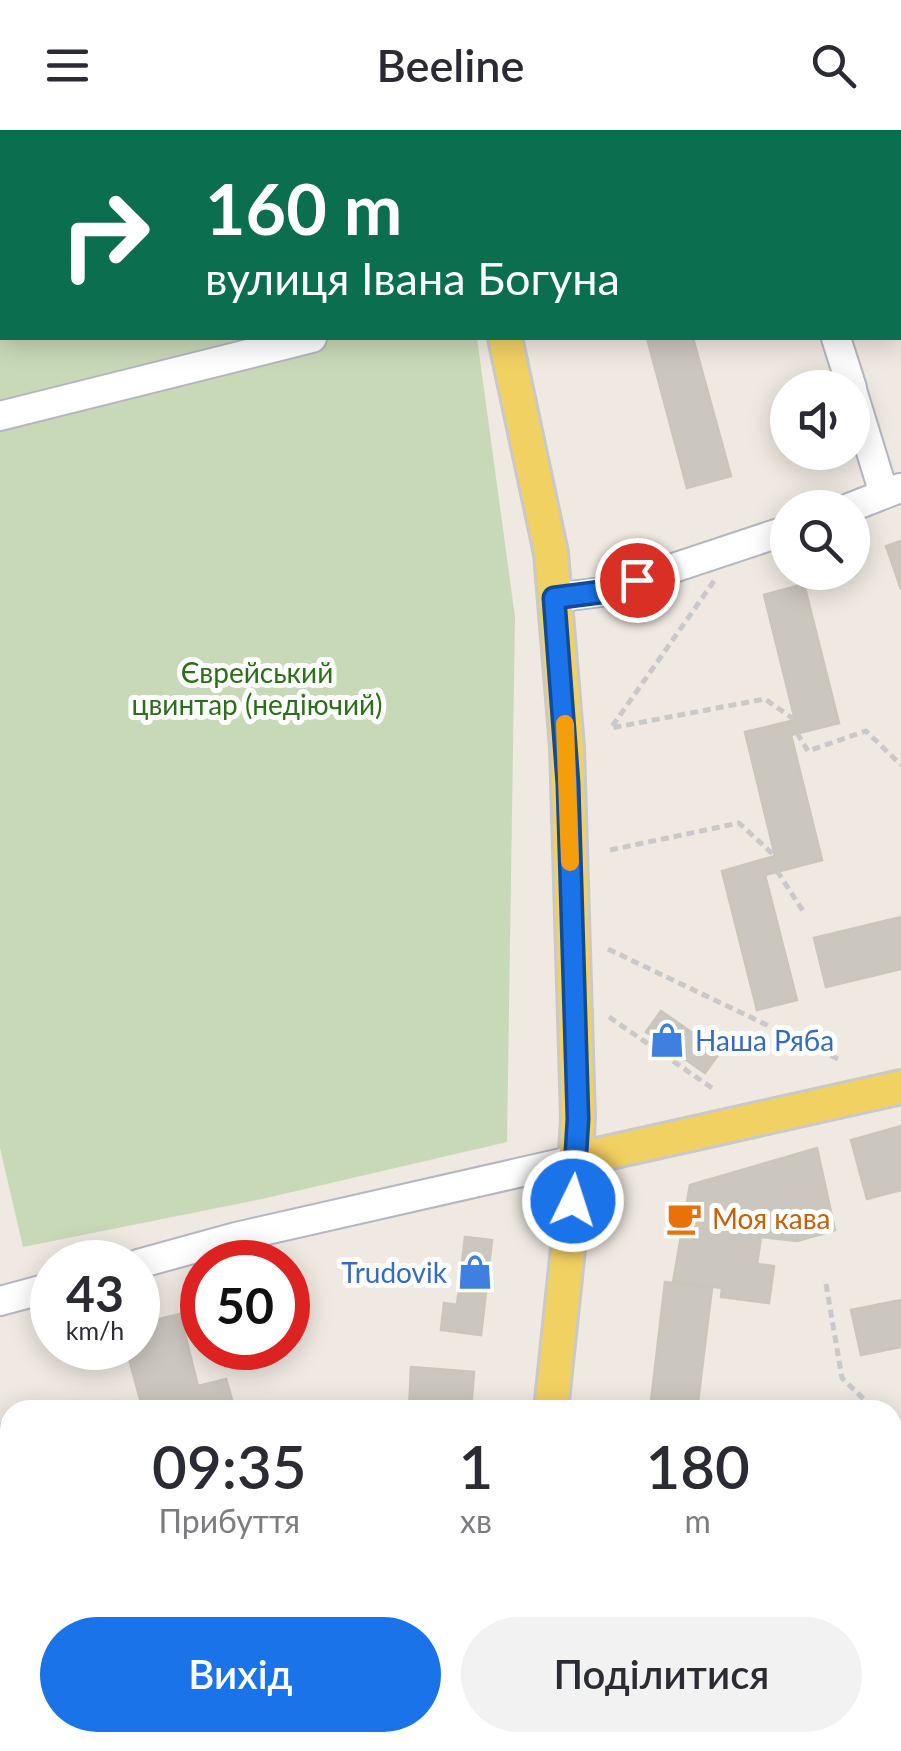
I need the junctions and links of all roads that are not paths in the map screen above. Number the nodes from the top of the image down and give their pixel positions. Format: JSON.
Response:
{"nodes":[{"id":1,"x":304,"y":340,"type":"edge"},
{"id":2,"x":505,"y":340,"type":"edge"},
{"id":3,"x":837,"y":340,"type":"edge"},
{"id":4,"x":846,"y":370,"type":"edge"},
{"id":5,"x":0,"y":416,"type":"edge"},
{"id":6,"x":870,"y":434,"type":"edge"},
{"id":7,"x":893,"y":491,"type":"edge"},
{"id":8,"x":770,"y":536,"type":"edge"},
{"id":9,"x":554,"y":598,"type":"junction"},
{"id":10,"x":901,"y":1087,"type":"edge"},
{"id":11,"x":576,"y":1160,"type":"junction"},
{"id":12,"x":160,"y":1258,"type":"edge"},
{"id":13,"x":30,"y":1293,"type":"edge"},
{"id":14,"x":0,"y":1301,"type":"edge"},
{"id":15,"x":553,"y":1400,"type":"edge"}],
"edges":[{"from":1,"to":5,"type":"street"},
{"from":2,"to":9,"type":"main road"},
{"from":3,"to":4,"type":"street"},
{"from":6,"to":7,"type":"street"},
{"from":8,"to":9,"type":"street"},
{"from":9,"to":11,"type":"main road"},
{"from":10,"to":11,"type":"main road"},
{"from":11,"to":12,"type":"street"},
{"from":11,"to":15,"type":"main road"},
{"from":13,"to":14,"type":"street"}]}
